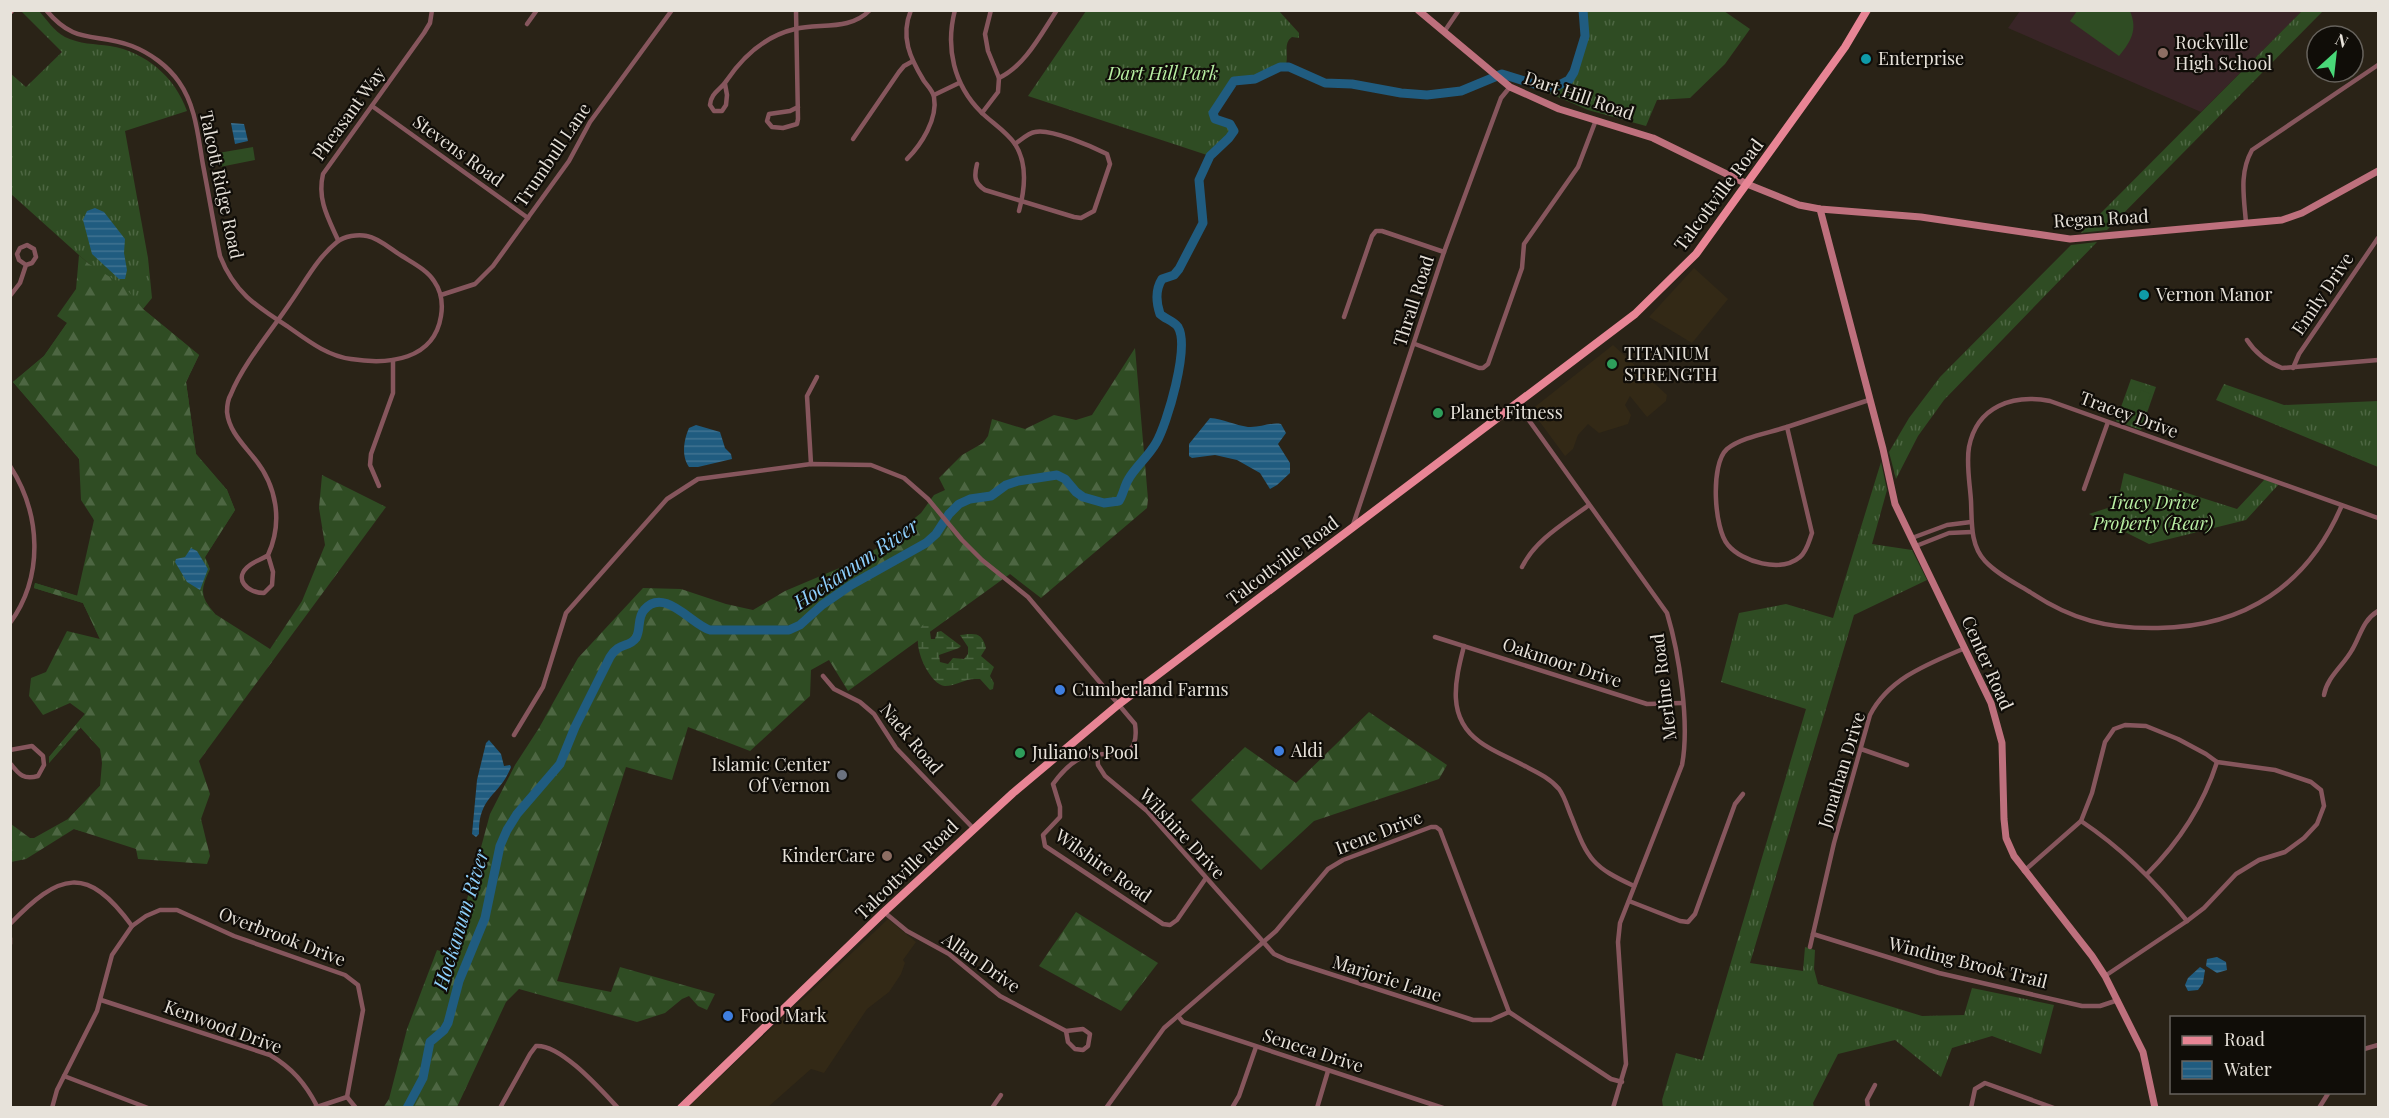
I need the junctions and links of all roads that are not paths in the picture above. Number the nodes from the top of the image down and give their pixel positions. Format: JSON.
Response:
{"nodes":[{"id":1,"x":46,"y":10,"type":"edge"},
{"id":2,"x":432,"y":10,"type":"edge"},
{"id":3,"x":537,"y":10,"type":"edge"},
{"id":4,"x":672,"y":10,"type":"edge"},
{"id":5,"x":796,"y":10,"type":"edge"},
{"id":6,"x":870,"y":10,"type":"edge"},
{"id":7,"x":911,"y":10,"type":"edge"},
{"id":8,"x":955,"y":10,"type":"edge"},
{"id":9,"x":991,"y":10,"type":"edge"},
{"id":10,"x":1057,"y":10,"type":"edge"},
{"id":11,"x":1418,"y":10,"type":"edge"},
{"id":12,"x":1459,"y":10,"type":"edge"},
{"id":13,"x":1867,"y":10,"type":"edge"},
{"id":14,"x":527,"y":24,"type":"dead end"},
{"id":15,"x":796,"y":28,"type":"junction"},
{"id":16,"x":1444,"y":32,"type":"junction"},
{"id":17,"x":913,"y":61,"type":"junction"},
{"id":18,"x":2379,"y":65,"type":"edge"},
{"id":19,"x":999,"y":78,"type":"junction"},
{"id":20,"x":959,"y":83,"type":"junction"},
{"id":21,"x":725,"y":84,"type":"junction"},
{"id":22,"x":1510,"y":87,"type":"junction"},
{"id":23,"x":934,"y":95,"type":"junction"},
{"id":24,"x":372,"y":105,"type":"junction"},
{"id":25,"x":798,"y":107,"type":"junction"},
{"id":26,"x":982,"y":113,"type":"junction"},
{"id":27,"x":1596,"y":120,"type":"junction"},
{"id":28,"x":853,"y":139,"type":"dead end"},
{"id":29,"x":1015,"y":144,"type":"junction"},
{"id":30,"x":907,"y":159,"type":"dead end"},
{"id":31,"x":977,"y":164,"type":"dead end"},
{"id":32,"x":2379,"y":171,"type":"edge"},
{"id":33,"x":1748,"y":184,"type":"junction"},
{"id":34,"x":1022,"y":202,"type":"junction"},
{"id":35,"x":1820,"y":209,"type":"junction"},
{"id":36,"x":1019,"y":211,"type":"dead end"},
{"id":37,"x":528,"y":218,"type":"junction"},
{"id":38,"x":2246,"y":223,"type":"junction"},
{"id":39,"x":2379,"y":238,"type":"edge"},
{"id":40,"x":338,"y":240,"type":"junction"},
{"id":41,"x":1444,"y":252,"type":"junction"},
{"id":42,"x":26,"y":265,"type":"junction"},
{"id":43,"x":441,"y":295,"type":"junction"},
{"id":44,"x":10,"y":296,"type":"edge"},
{"id":45,"x":1344,"y":317,"type":"dead end"},
{"id":46,"x":278,"y":321,"type":"junction"},
{"id":47,"x":2247,"y":340,"type":"dead end"},
{"id":48,"x":1415,"y":344,"type":"junction"},
{"id":49,"x":393,"y":360,"type":"junction"},
{"id":50,"x":2379,"y":360,"type":"edge"},
{"id":51,"x":2293,"y":368,"type":"junction"},
{"id":52,"x":817,"y":377,"type":"dead end"},
{"id":53,"x":1869,"y":400,"type":"junction"},
{"id":54,"x":1518,"y":405,"type":"junction"},
{"id":55,"x":2108,"y":422,"type":"junction"},
{"id":56,"x":1787,"y":428,"type":"junction"},
{"id":57,"x":811,"y":464,"type":"junction"},
{"id":58,"x":10,"y":466,"type":"edge"},
{"id":59,"x":379,"y":486,"type":"dead end"},
{"id":60,"x":2084,"y":489,"type":"dead end"},
{"id":61,"x":1588,"y":505,"type":"junction"},
{"id":62,"x":2342,"y":505,"type":"junction"},
{"id":63,"x":2379,"y":518,"type":"edge"},
{"id":64,"x":1971,"y":522,"type":"junction"},
{"id":65,"x":1352,"y":528,"type":"junction"},
{"id":66,"x":1971,"y":532,"type":"junction"},
{"id":67,"x":1912,"y":538,"type":"junction"},
{"id":68,"x":1916,"y":546,"type":"junction"},
{"id":69,"x":268,"y":555,"type":"junction"},
{"id":70,"x":1522,"y":567,"type":"dead end"},
{"id":71,"x":2379,"y":611,"type":"edge"},
{"id":72,"x":10,"y":623,"type":"edge"},
{"id":73,"x":1435,"y":637,"type":"dead end"},
{"id":74,"x":1464,"y":646,"type":"junction"},
{"id":75,"x":1965,"y":648,"type":"junction"},
{"id":76,"x":823,"y":676,"type":"dead end"},
{"id":77,"x":2324,"y":695,"type":"dead end"},
{"id":78,"x":1683,"y":703,"type":"junction"},
{"id":79,"x":1119,"y":704,"type":"junction"},
{"id":80,"x":514,"y":735,"type":"dead end"},
{"id":81,"x":1861,"y":749,"type":"junction"},
{"id":82,"x":10,"y":750,"type":"edge"},
{"id":83,"x":1097,"y":754,"type":"junction"},
{"id":84,"x":2217,"y":762,"type":"junction"},
{"id":85,"x":10,"y":763,"type":"edge"},
{"id":86,"x":1907,"y":765,"type":"dead end"},
{"id":87,"x":1743,"y":794,"type":"dead end"},
{"id":88,"x":2081,"y":821,"type":"junction"},
{"id":89,"x":973,"y":828,"type":"junction"},
{"id":90,"x":2024,"y":871,"type":"junction"},
{"id":91,"x":2147,"y":874,"type":"junction"},
{"id":92,"x":1206,"y":878,"type":"junction"},
{"id":93,"x":1634,"y":886,"type":"junction"},
{"id":94,"x":1629,"y":901,"type":"junction"},
{"id":95,"x":884,"y":912,"type":"junction"},
{"id":96,"x":2187,"y":921,"type":"junction"},
{"id":97,"x":10,"y":924,"type":"edge"},
{"id":98,"x":132,"y":926,"type":"junction"},
{"id":99,"x":1813,"y":934,"type":"junction"},
{"id":100,"x":10,"y":938,"type":"edge"},
{"id":101,"x":1262,"y":942,"type":"junction"},
{"id":102,"x":10,"y":944,"type":"edge"},
{"id":103,"x":1810,"y":947,"type":"dead end"},
{"id":104,"x":2105,"y":976,"type":"junction"},
{"id":105,"x":101,"y":1000,"type":"junction"},
{"id":106,"x":2118,"y":1000,"type":"junction"},
{"id":107,"x":1509,"y":1012,"type":"junction"},
{"id":108,"x":1178,"y":1016,"type":"junction"},
{"id":109,"x":1066,"y":1031,"type":"junction"},
{"id":110,"x":1256,"y":1047,"type":"junction"},
{"id":111,"x":1328,"y":1071,"type":"junction"},
{"id":112,"x":64,"y":1076,"type":"junction"},
{"id":113,"x":1622,"y":1082,"type":"junction"},
{"id":114,"x":1875,"y":1085,"type":"dead end"},
{"id":115,"x":2328,"y":1094,"type":"edge"},
{"id":116,"x":1001,"y":1095,"type":"dead end"},
{"id":117,"x":347,"y":1097,"type":"junction"},
{"id":118,"x":52,"y":1107,"type":"edge"},
{"id":119,"x":148,"y":1107,"type":"edge"},
{"id":120,"x":316,"y":1107,"type":"edge"},
{"id":121,"x":356,"y":1107,"type":"edge"},
{"id":122,"x":500,"y":1107,"type":"edge"},
{"id":123,"x":618,"y":1107,"type":"edge"},
{"id":124,"x":681,"y":1107,"type":"edge"},
{"id":125,"x":992,"y":1107,"type":"edge"},
{"id":126,"x":1106,"y":1107,"type":"edge"},
{"id":127,"x":1232,"y":1107,"type":"edge"},
{"id":128,"x":1317,"y":1107,"type":"edge"},
{"id":129,"x":1443,"y":1107,"type":"edge"},
{"id":130,"x":1613,"y":1107,"type":"edge"},
{"id":131,"x":1868,"y":1107,"type":"edge"},
{"id":132,"x":1971,"y":1107,"type":"edge"},
{"id":133,"x":2054,"y":1107,"type":"edge"},
{"id":134,"x":2155,"y":1107,"type":"edge"},
{"id":135,"x":2319,"y":1107,"type":"edge"}],
"edges":[{"from":1,"to":46,"type":"street","name":"Talcott Ridge Road"},
{"from":2,"to":24,"type":"street","name":"Pheasant Way"},
{"from":3,"to":14,"type":"street"},
{"from":4,"to":37,"type":"street","name":"Trumbull Lane"},
{"from":5,"to":15,"type":"street"},
{"from":6,"to":15,"type":"street"},
{"from":7,"to":17,"type":"street"},
{"from":8,"to":20,"type":"street"},
{"from":9,"to":19,"type":"street"},
{"from":10,"to":19,"type":"street"},
{"from":11,"to":16,"type":"street","name":"Dart Hill Road"},
{"from":12,"to":16,"type":"street"},
{"from":13,"to":33,"type":"main road","name":"Talcottville Road"},
{"from":15,"to":21,"type":"street"},
{"from":15,"to":25,"type":"street"},
{"from":16,"to":22,"type":"street","name":"Dart Hill Road"},
{"from":17,"to":23,"type":"street"},
{"from":17,"to":28,"type":"street"},
{"from":18,"to":38,"type":"street"},
{"from":19,"to":26,"type":"street"},
{"from":20,"to":23,"type":"street"},
{"from":20,"to":26,"type":"street"},
{"from":21,"to":21,"type":"street"},
{"from":22,"to":27,"type":"street","name":"Dart Hill Road"},
{"from":22,"to":41,"type":"street","name":"Thrall Road"},
{"from":23,"to":30,"type":"street"},
{"from":24,"to":37,"type":"street","name":"Stevens Road"},
{"from":24,"to":40,"type":"street","name":"Pheasant Way"},
{"from":25,"to":25,"type":"street"},
{"from":26,"to":29,"type":"street"},
{"from":27,"to":33,"type":"street","name":"Dart Hill Road"},
{"from":27,"to":48,"type":"street"},
{"from":29,"to":34,"type":"street"},
{"from":29,"to":34,"type":"street"},
{"from":31,"to":34,"type":"street"},
{"from":32,"to":38,"type":"street","name":"Regan Road"},
{"from":33,"to":35,"type":"street","name":"Regan Road"},
{"from":33,"to":54,"type":"main road","name":"Talcottville Road"},
{"from":34,"to":36,"type":"street"},
{"from":35,"to":38,"type":"street","name":"Regan Road"},
{"from":35,"to":53,"type":"street","name":"Center Road"},
{"from":37,"to":43,"type":"street","name":"Trumbull Lane"},
{"from":39,"to":51,"type":"street","name":"Emily Drive"},
{"from":40,"to":43,"type":"street"},
{"from":40,"to":46,"type":"street"},
{"from":41,"to":45,"type":"street"},
{"from":41,"to":48,"type":"street","name":"Thrall Road"},
{"from":42,"to":42,"type":"street"},
{"from":42,"to":44,"type":"street"},
{"from":43,"to":49,"type":"street","name":"Talcott Ridge Road"},
{"from":46,"to":49,"type":"street","name":"Talcott Ridge Road"},
{"from":46,"to":69,"type":"street"},
{"from":47,"to":51,"type":"street"},
{"from":48,"to":65,"type":"street","name":"Thrall Road"},
{"from":49,"to":59,"type":"street"},
{"from":50,"to":51,"type":"street"},
{"from":52,"to":57,"type":"street"},
{"from":53,"to":56,"type":"street"},
{"from":53,"to":67,"type":"street","name":"Center Road"},
{"from":54,"to":61,"type":"street","name":"Merline Road"},
{"from":54,"to":65,"type":"main road","name":"Talcottville Road"},
{"from":55,"to":60,"type":"street"},
{"from":55,"to":62,"type":"street","name":"Tracey Drive"},
{"from":55,"to":64,"type":"street","name":"Tracey Drive"},
{"from":56,"to":56,"type":"street"},
{"from":57,"to":79,"type":"street"},
{"from":57,"to":80,"type":"street"},
{"from":58,"to":72,"type":"street"},
{"from":61,"to":70,"type":"street"},
{"from":61,"to":78,"type":"street","name":"Merline Road"},
{"from":62,"to":63,"type":"street","name":"Tracey Drive"},
{"from":62,"to":66,"type":"street"},
{"from":64,"to":66,"type":"street","name":"Tracey Drive"},
{"from":64,"to":67,"type":"street"},
{"from":65,"to":79,"type":"main road","name":"Talcottville Road"},
{"from":66,"to":68,"type":"street"},
{"from":67,"to":68,"type":"street","name":"Center Road"},
{"from":68,"to":75,"type":"street","name":"Center Road"},
{"from":69,"to":69,"type":"street"},
{"from":71,"to":77,"type":"street"},
{"from":73,"to":74,"type":"street","name":"Oakmoor Drive"},
{"from":74,"to":78,"type":"street","name":"Oakmoor Drive"},
{"from":74,"to":93,"type":"street"},
{"from":75,"to":81,"type":"street","name":"Jonathan Drive"},
{"from":75,"to":90,"type":"street","name":"Center Road"},
{"from":76,"to":89,"type":"street","name":"Naek Road"},
{"from":78,"to":93,"type":"street","name":"Merline Road"},
{"from":79,"to":83,"type":"street"},
{"from":79,"to":89,"type":"main road","name":"Talcottville Road"},
{"from":81,"to":86,"type":"street"},
{"from":81,"to":99,"type":"street","name":"Jonathan Drive"},
{"from":82,"to":85,"type":"street"},
{"from":83,"to":92,"type":"street","name":"Wilshire Drive"},
{"from":83,"to":92,"type":"street","name":"Wilshire Road"},
{"from":84,"to":88,"type":"street"},
{"from":84,"to":91,"type":"street"},
{"from":84,"to":96,"type":"street"},
{"from":87,"to":94,"type":"street"},
{"from":88,"to":90,"type":"street"},
{"from":88,"to":91,"type":"street"},
{"from":89,"to":95,"type":"main road","name":"Talcottville Road"},
{"from":90,"to":104,"type":"street","name":"Center Road"},
{"from":91,"to":96,"type":"street"},
{"from":92,"to":101,"type":"street","name":"Wilshire Drive"},
{"from":93,"to":94,"type":"street","name":"Merline Road"},
{"from":94,"to":113,"type":"street","name":"Merline Road"},
{"from":95,"to":109,"type":"street","name":"Allan Drive"},
{"from":95,"to":124,"type":"main road","name":"Talcottville Road"},
{"from":96,"to":104,"type":"street"},
{"from":97,"to":98,"type":"street"},
{"from":98,"to":105,"type":"street","name":"Overbrook Drive"},
{"from":98,"to":117,"type":"street","name":"Overbrook Drive"},
{"from":99,"to":103,"type":"street","name":"Jonathan Drive"},
{"from":99,"to":106,"type":"street","name":"Winding Brook Trail"},
{"from":100,"to":102,"type":"street"},
{"from":101,"to":107,"type":"street","name":"Marjorie Lane"},
{"from":101,"to":107,"type":"street","name":"Irene Drive"},
{"from":101,"to":108,"type":"street","name":"Irene Drive"},
{"from":104,"to":106,"type":"street","name":"Center Road"},
{"from":105,"to":112,"type":"street","name":"Overbrook Drive"},
{"from":105,"to":120,"type":"street","name":"Kenwood Drive"},
{"from":106,"to":134,"type":"street","name":"Center Road"},
{"from":107,"to":113,"type":"street"},
{"from":108,"to":110,"type":"street","name":"Seneca Drive"},
{"from":108,"to":126,"type":"street","name":"Irene Drive"},
{"from":109,"to":109,"type":"street","name":"Allan Drive"},
{"from":110,"to":111,"type":"street","name":"Seneca Drive"},
{"from":110,"to":127,"type":"street"},
{"from":111,"to":128,"type":"street"},
{"from":111,"to":129,"type":"street","name":"Seneca Drive"},
{"from":112,"to":118,"type":"street","name":"Overbrook Drive"},
{"from":112,"to":119,"type":"street"},
{"from":113,"to":130,"type":"street","name":"Merline Road"},
{"from":114,"to":131,"type":"street"},
{"from":115,"to":135,"type":"street"},
{"from":116,"to":125,"type":"street"},
{"from":117,"to":120,"type":"street"},
{"from":117,"to":121,"type":"street"},
{"from":122,"to":123,"type":"street"},
{"from":132,"to":133,"type":"street"}]}
